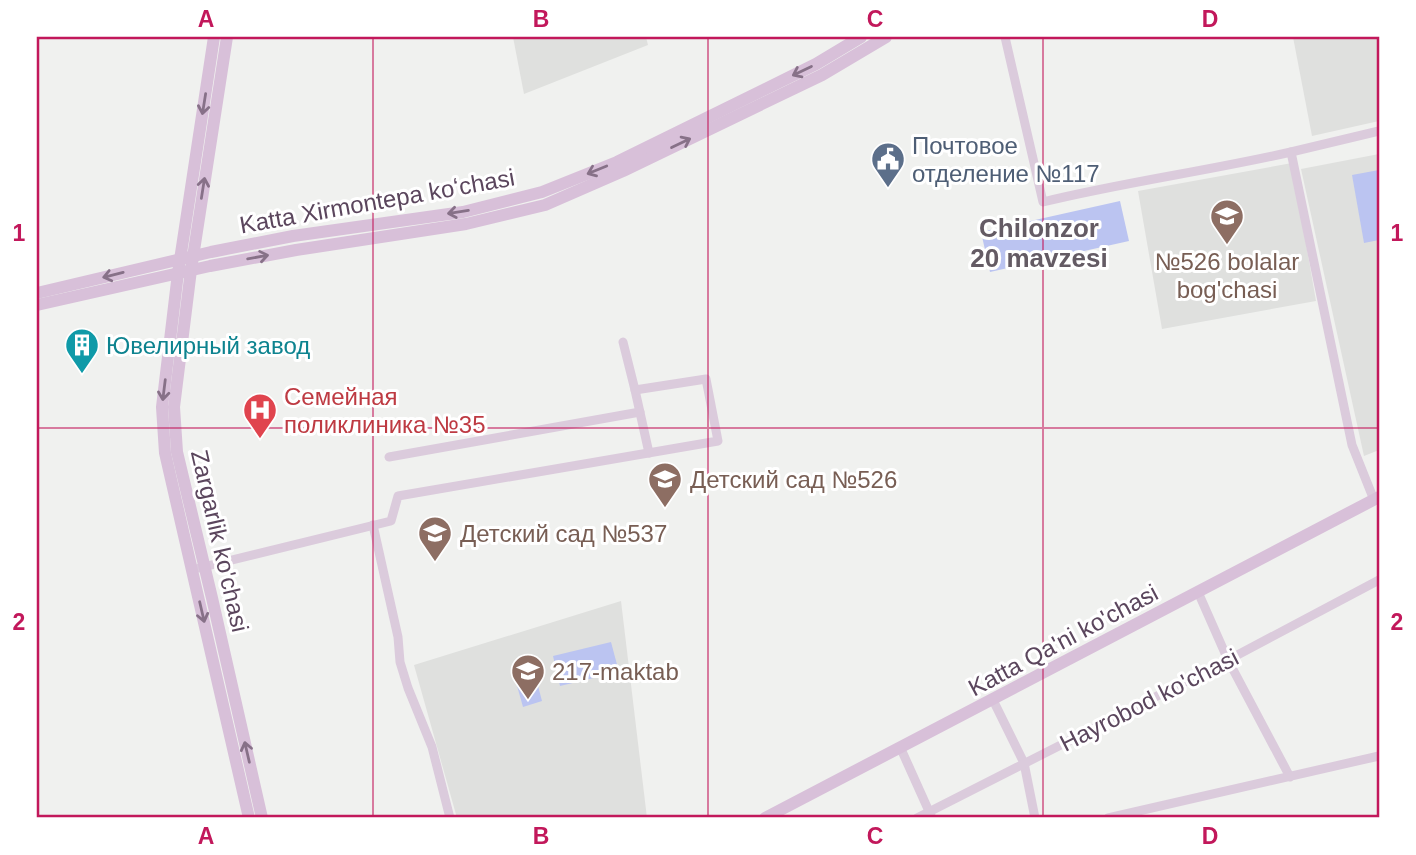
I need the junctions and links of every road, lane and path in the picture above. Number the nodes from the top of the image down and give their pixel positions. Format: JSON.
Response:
{"nodes":[{"id":1,"x":214,"y":37,"type":"edge"},
{"id":2,"x":227,"y":37,"type":"edge"},
{"id":3,"x":861,"y":37,"type":"edge"},
{"id":4,"x":886,"y":37,"type":"edge"},
{"id":5,"x":1005,"y":37,"type":"edge"},
{"id":6,"x":1379,"y":131,"type":"edge"},
{"id":7,"x":1291,"y":152,"type":"junction"},
{"id":8,"x":185,"y":265,"type":"junction"},
{"id":9,"x":37,"y":293,"type":"edge"},
{"id":10,"x":37,"y":305,"type":"edge"},
{"id":11,"x":623,"y":342,"type":"dead end"},
{"id":12,"x":635,"y":390,"type":"junction"},
{"id":13,"x":640,"y":412,"type":"junction"},
{"id":14,"x":649,"y":453,"type":"junction"},
{"id":15,"x":389,"y":457,"type":"dead end"},
{"id":16,"x":1377,"y":498,"type":"edge"},
{"id":17,"x":373,"y":525,"type":"junction"},
{"id":18,"x":198,"y":568,"type":"junction"},
{"id":19,"x":1379,"y":580,"type":"edge"},
{"id":20,"x":1198,"y":592,"type":"junction"},
{"id":21,"x":1228,"y":660,"type":"junction"},
{"id":22,"x":993,"y":700,"type":"junction"},
{"id":23,"x":901,"y":748,"type":"junction"},
{"id":24,"x":1379,"y":756,"type":"edge"},
{"id":25,"x":1024,"y":763,"type":"junction"},
{"id":26,"x":1290,"y":776,"type":"junction"},
{"id":27,"x":931,"y":815,"type":"edge"},
{"id":28,"x":249,"y":818,"type":"edge"},
{"id":29,"x":262,"y":818,"type":"edge"},
{"id":30,"x":450,"y":818,"type":"edge"},
{"id":31,"x":765,"y":818,"type":"edge"},
{"id":32,"x":917,"y":818,"type":"edge"},
{"id":33,"x":1035,"y":818,"type":"edge"},
{"id":34,"x":1108,"y":818,"type":"edge"}],
"edges":[{"from":1,"to":8,"type":"main road","name":"Zargarlik ko'chasi","one_way":true},
{"from":8,"to":2,"type":"main road","name":"Zargarlik ko'chasi","one_way":true},
{"from":3,"to":8,"type":"main road","name":"Katta Xirmontepa koʻchasi","one_way":true},
{"from":8,"to":4,"type":"main road","name":"Katta Xirmontepa koʻchasi","one_way":true},
{"from":5,"to":7,"type":"street"},
{"from":6,"to":7,"type":"street"},
{"from":7,"to":16,"type":"street"},
{"from":8,"to":9,"type":"main road","name":"Katta Xirmontepa koʻchasi","one_way":true},
{"from":8,"to":10,"type":"main road","name":"Katta Xirmontepa koʻchasi"},
{"from":8,"to":18,"type":"main road","name":"Zargarlik ko'chasi"},
{"from":11,"to":12,"type":"street"},
{"from":12,"to":13,"type":"street"},
{"from":12,"to":14,"type":"street"},
{"from":13,"to":14,"type":"street"},
{"from":13,"to":15,"type":"street"},
{"from":14,"to":17,"type":"street"},
{"from":16,"to":20,"type":"main road","name":"Katta Qa'ni ko'chasi"},
{"from":17,"to":18,"type":"street"},
{"from":17,"to":30,"type":"street"},
{"from":18,"to":28,"type":"main road","name":"Zargarlik ko'chasi","one_way":true},
{"from":29,"to":18,"type":"main road","name":"Zargarlik ko'chasi","one_way":true},
{"from":19,"to":21,"type":"street","name":"Hayrobod ko'chasi"},
{"from":20,"to":21,"type":"street"},
{"from":20,"to":22,"type":"main road","name":"Katta Qa'ni ko'chasi"},
{"from":21,"to":25,"type":"street","name":"Hayrobod ko'chasi"},
{"from":21,"to":26,"type":"street"},
{"from":22,"to":23,"type":"main road","name":"Katta Qa'ni ko'chasi"},
{"from":22,"to":25,"type":"street"},
{"from":23,"to":27,"type":"street"},
{"from":23,"to":31,"type":"main road","name":"Katta Qa'ni ko'chasi"},
{"from":24,"to":26,"type":"street"},
{"from":25,"to":27,"type":"street","name":"Hayrobod ko'chasi"},
{"from":25,"to":33,"type":"street"},
{"from":26,"to":34,"type":"street"},
{"from":27,"to":32,"type":"street","name":"Hayrobod ko'chasi"}]}
